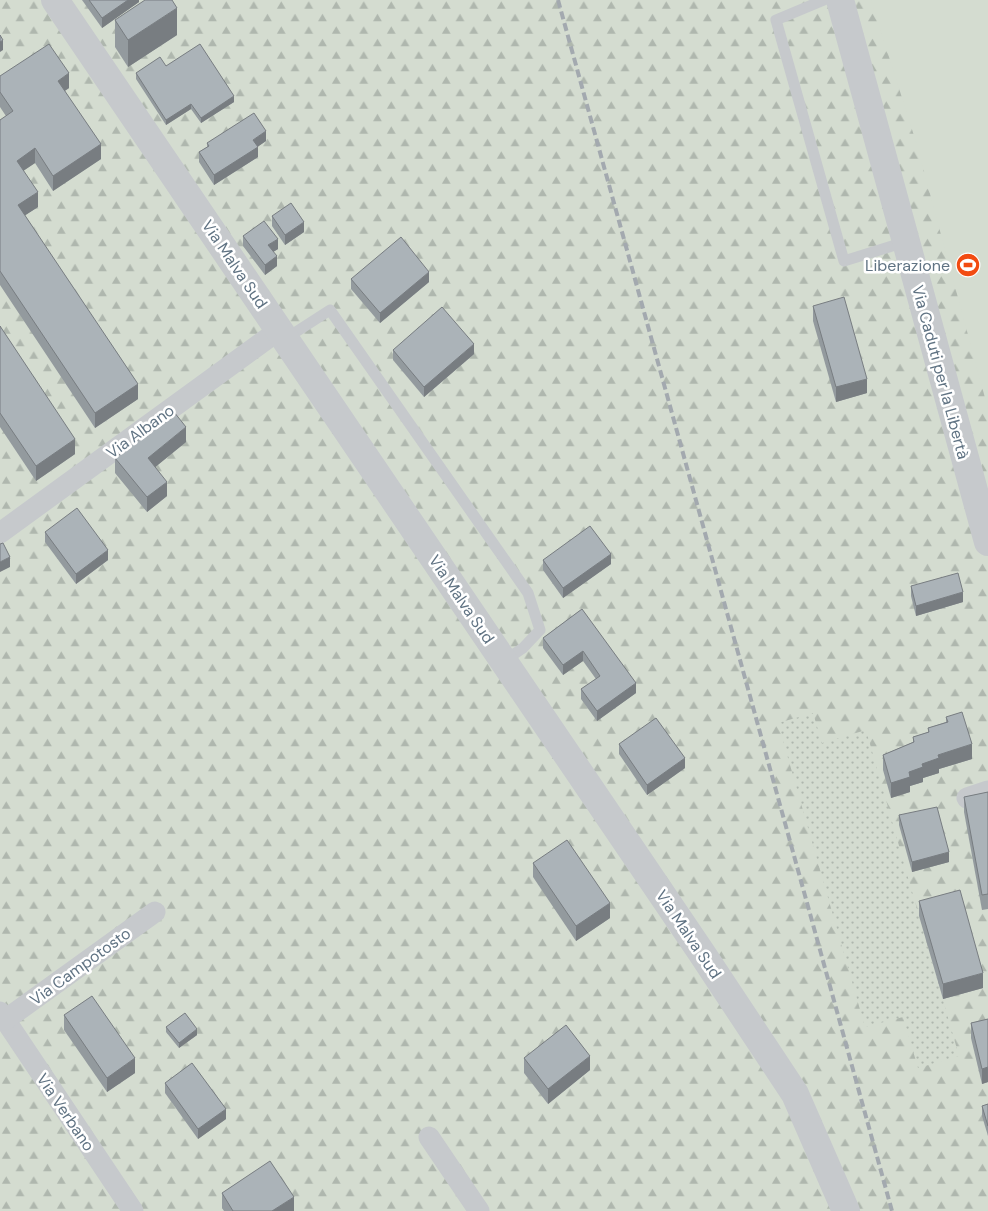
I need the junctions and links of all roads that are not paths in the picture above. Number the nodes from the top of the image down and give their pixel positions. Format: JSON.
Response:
{"nodes":[{"id":1,"x":55,"y":0,"type":"edge"},
{"id":2,"x":824,"y":0,"type":"edge"},
{"id":3,"x":840,"y":0,"type":"edge"},
{"id":4,"x":905,"y":242,"type":"junction"},
{"id":5,"x":282,"y":334,"type":"junction"},
{"id":6,"x":0,"y":533,"type":"edge"},
{"id":7,"x":988,"y":542,"type":"edge"},
{"id":8,"x":504,"y":661,"type":"junction"},
{"id":9,"x":988,"y":791,"type":"edge"},
{"id":10,"x":967,"y":798,"type":"edge"},
{"id":11,"x":155,"y":912,"type":"dead end"},
{"id":12,"x":2,"y":1016,"type":"edge"},
{"id":13,"x":429,"y":1137,"type":"dead end"},
{"id":14,"x":133,"y":1211,"type":"edge"},
{"id":15,"x":479,"y":1211,"type":"edge"},
{"id":16,"x":846,"y":1211,"type":"edge"}],
"edges":[{"from":1,"to":5,"type":"street","name":"Via Malva Sud"},
{"from":2,"to":4,"type":"lane"},
{"from":3,"to":4,"type":"street","name":"Via Caduti per la Libertà"},
{"from":4,"to":7,"type":"street","name":"Via Caduti per la Libertà"},
{"from":5,"to":6,"type":"street","name":"Via Albano"},
{"from":5,"to":8,"type":"street","name":"Via Malva Sud"},
{"from":5,"to":8,"type":"lane"},
{"from":8,"to":16,"type":"street","name":"Via Malva Sud"},
{"from":9,"to":10,"type":"street"},
{"from":11,"to":12,"type":"street","name":"Via Campotosto"},
{"from":12,"to":14,"type":"street","name":"Via Verbano"},
{"from":13,"to":15,"type":"street"}]}
